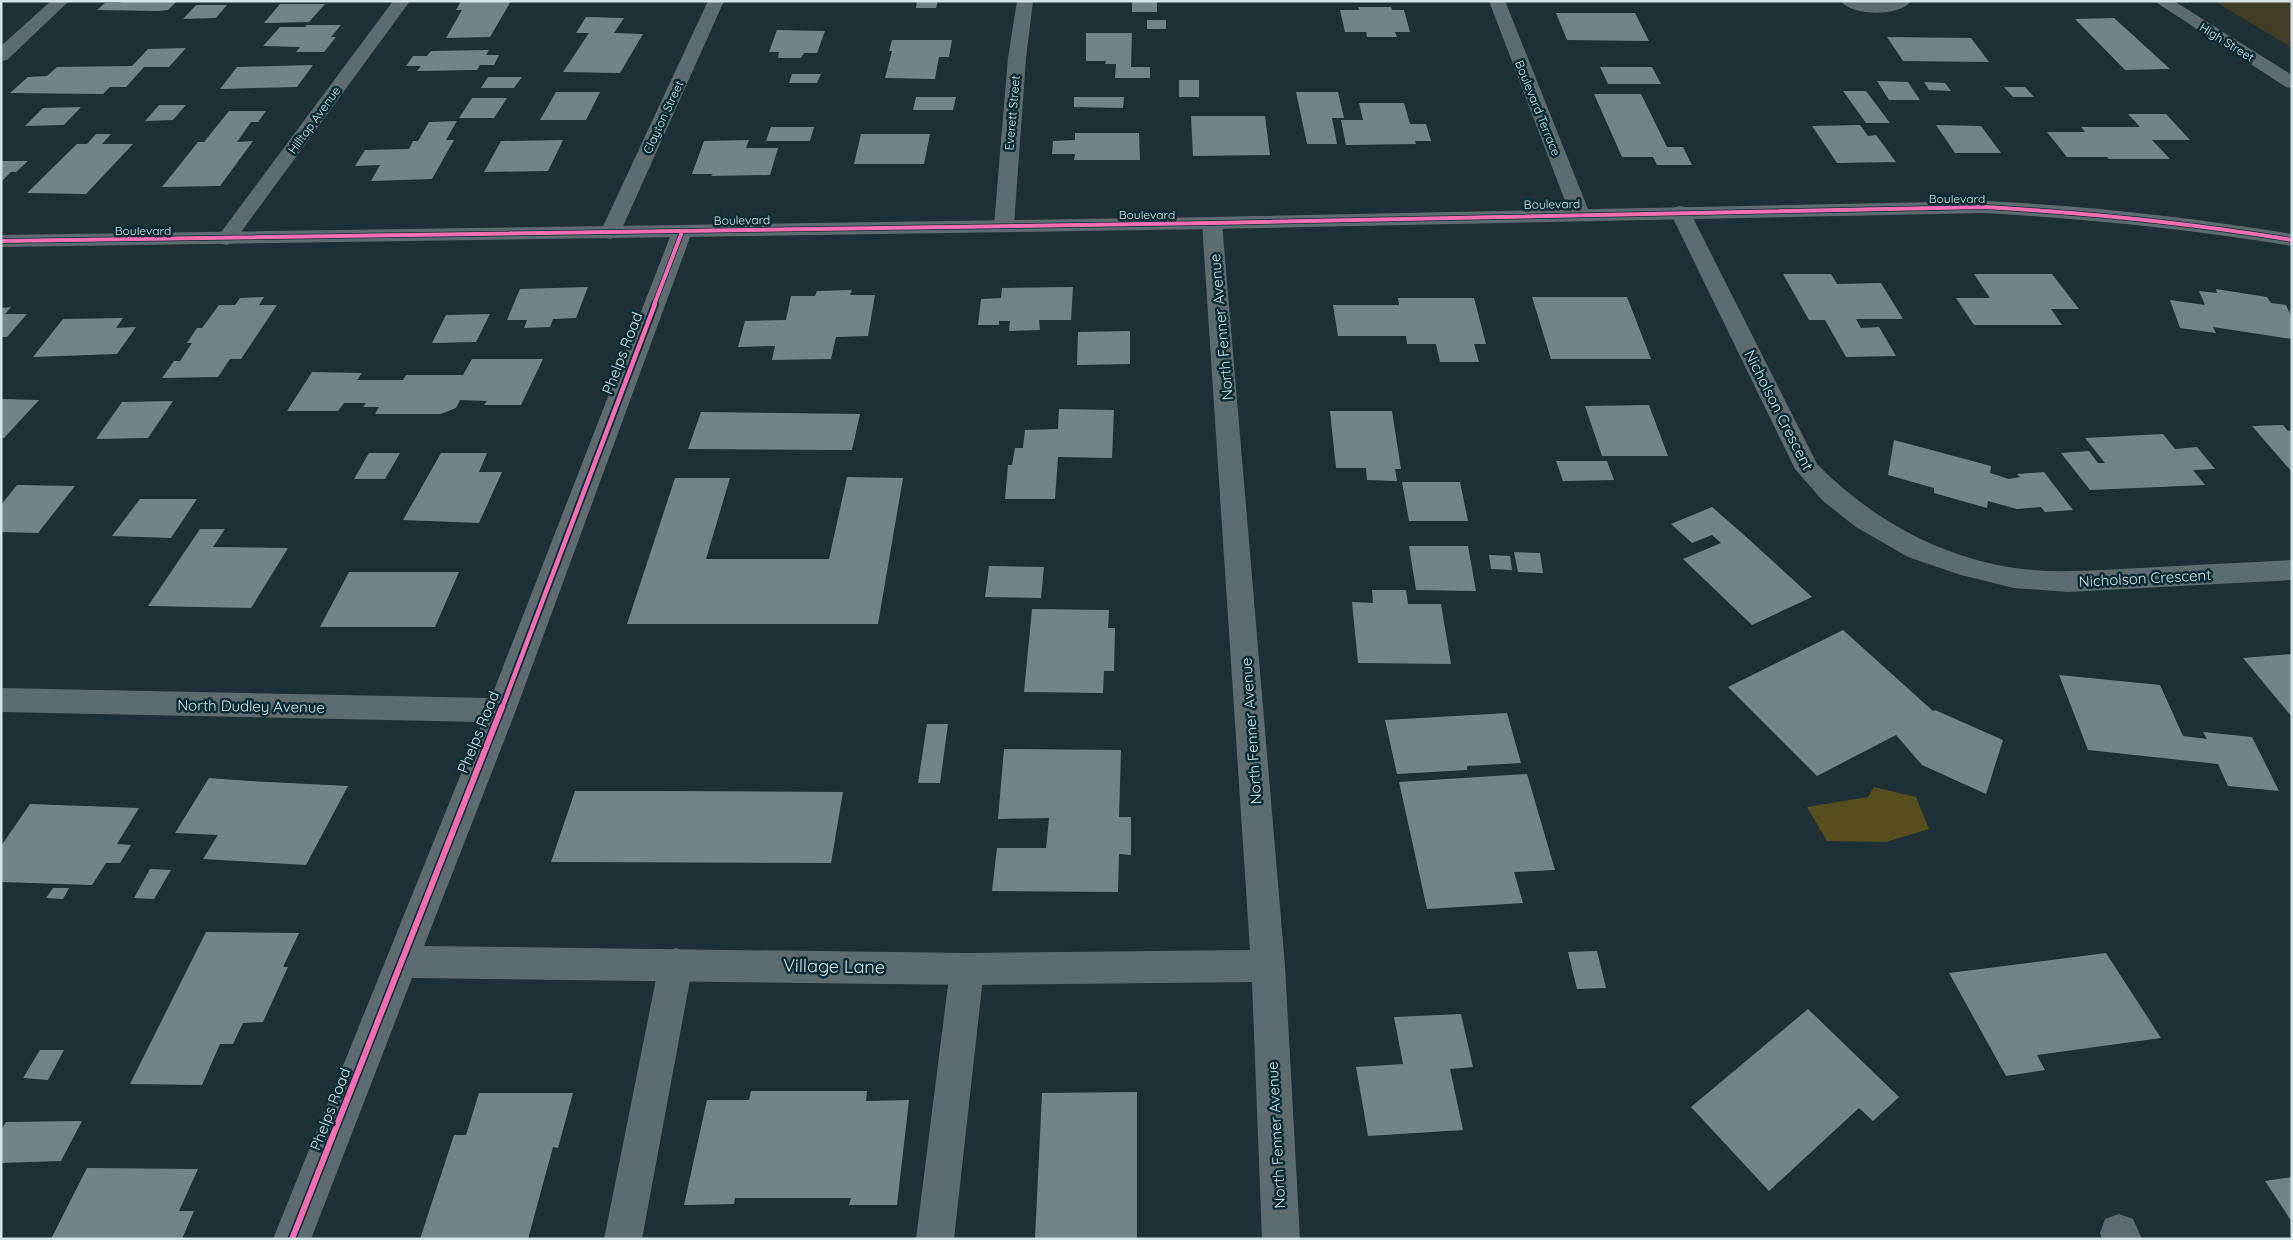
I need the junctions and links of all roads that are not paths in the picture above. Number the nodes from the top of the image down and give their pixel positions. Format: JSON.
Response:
{"nodes":[{"id":1,"x":61,"y":1,"type":"edge"},
{"id":2,"x":402,"y":1,"type":"edge"},
{"id":3,"x":716,"y":1,"type":"edge"},
{"id":4,"x":1025,"y":1,"type":"edge"},
{"id":5,"x":1497,"y":1,"type":"edge"},
{"id":6,"x":1849,"y":1,"type":"edge"},
{"id":7,"x":1903,"y":1,"type":"edge"},
{"id":8,"x":2162,"y":1,"type":"edge"},
{"id":9,"x":1,"y":56,"type":"edge"},
{"id":10,"x":2292,"y":83,"type":"edge"},
{"id":11,"x":1680,"y":212,"type":"junction"},
{"id":12,"x":1580,"y":214,"type":"junction"},
{"id":13,"x":1212,"y":223,"type":"junction"},
{"id":14,"x":1004,"y":225,"type":"junction"},
{"id":15,"x":682,"y":232,"type":"junction"},
{"id":16,"x":610,"y":233,"type":"junction"},
{"id":17,"x":226,"y":239,"type":"junction"},
{"id":18,"x":2292,"y":240,"type":"edge"},
{"id":19,"x":1,"y":241,"type":"edge"},
{"id":20,"x":2292,"y":570,"type":"edge"},
{"id":21,"x":1,"y":700,"type":"edge"},
{"id":22,"x":501,"y":710,"type":"junction"},
{"id":23,"x":400,"y":962,"type":"junction"},
{"id":24,"x":676,"y":964,"type":"junction"},
{"id":25,"x":1268,"y":966,"type":"junction"},
{"id":26,"x":967,"y":969,"type":"junction"},
{"id":27,"x":292,"y":1239,"type":"edge"},
{"id":28,"x":624,"y":1239,"type":"edge"},
{"id":29,"x":935,"y":1239,"type":"edge"},
{"id":30,"x":1281,"y":1239,"type":"edge"}],
"edges":[{"from":1,"to":9,"type":"street"},
{"from":2,"to":17,"type":"street","name":"Hilltop Avenue"},
{"from":3,"to":16,"type":"street","name":"Clayton Street"},
{"from":4,"to":14,"type":"street","name":"Everett Street"},
{"from":5,"to":12,"type":"street","name":"Boulevard Terrace"},
{"from":6,"to":7,"type":"street"},
{"from":8,"to":10,"type":"street","name":"High Street"},
{"from":11,"to":12,"type":"street","name":"Boulevard"},
{"from":11,"to":18,"type":"street","name":"Boulevard"},
{"from":11,"to":20,"type":"street","name":"Nicholson Crescent"},
{"from":12,"to":13,"type":"street","name":"Boulevard"},
{"from":13,"to":14,"type":"street","name":"Boulevard"},
{"from":13,"to":25,"type":"street","name":"North Fenner Avenue"},
{"from":14,"to":15,"type":"street","name":"Boulevard"},
{"from":15,"to":16,"type":"street","name":"Boulevard"},
{"from":15,"to":22,"type":"street","name":"Phelps Road"},
{"from":16,"to":17,"type":"street","name":"Boulevard"},
{"from":17,"to":19,"type":"street","name":"Boulevard"},
{"from":21,"to":22,"type":"street","name":"North Dudley Avenue"},
{"from":22,"to":23,"type":"street","name":"Phelps Road"},
{"from":23,"to":24,"type":"street","name":"Village Lane"},
{"from":23,"to":27,"type":"street","name":"Phelps Road"},
{"from":24,"to":26,"type":"street","name":"Village Lane"},
{"from":24,"to":28,"type":"street"},
{"from":25,"to":26,"type":"street","name":"Village Lane"},
{"from":25,"to":30,"type":"street","name":"North Fenner Avenue"},
{"from":26,"to":29,"type":"street"}]}
